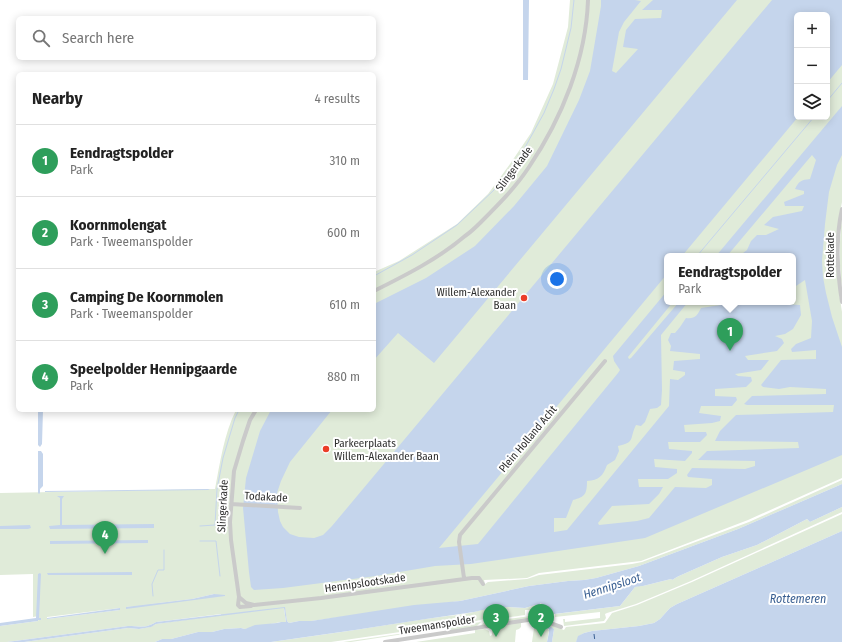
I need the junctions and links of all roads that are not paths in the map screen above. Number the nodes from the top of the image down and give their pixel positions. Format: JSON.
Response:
{"nodes":[{"id":1,"x":588,"y":0,"type":"edge"},
{"id":2,"x":842,"y":209,"type":"edge"},
{"id":3,"x":376,"y":290,"type":"edge"},
{"id":4,"x":842,"y":302,"type":"edge"},
{"id":5,"x":605,"y":361,"type":"dead end"},
{"id":6,"x":255,"y":412,"type":"edge"},
{"id":7,"x":231,"y":504,"type":"junction"},
{"id":8,"x":300,"y":508,"type":"dead end"},
{"id":9,"x":464,"y":578,"type":"junction"},
{"id":10,"x":483,"y":584,"type":"dead end"},
{"id":11,"x":239,"y":597,"type":"junction"},
{"id":12,"x":254,"y":605,"type":"junction"},
{"id":13,"x":561,"y":627,"type":"dead end"},
{"id":14,"x":385,"y":642,"type":"edge"}],
"edges":[{"from":1,"to":3,"type":"street","name":"Slingerkade"},
{"from":2,"to":4,"type":"street","name":"Rottekade"},
{"from":5,"to":9,"type":"street","name":"Plein Holland Acht"},
{"from":6,"to":7,"type":"street","name":"Slingerkade"},
{"from":7,"to":8,"type":"street","name":"Todakade"},
{"from":7,"to":11,"type":"street","name":"Slingerkade"},
{"from":9,"to":10,"type":"street","name":"Hennipslootskade"},
{"from":9,"to":12,"type":"street","name":"Hennipslootskade"},
{"from":11,"to":12,"type":"street","name":"Hennipslootskade"},
{"from":11,"to":12,"type":"street"},
{"from":13,"to":14,"type":"street","name":"Tweemanspolder"}]}
